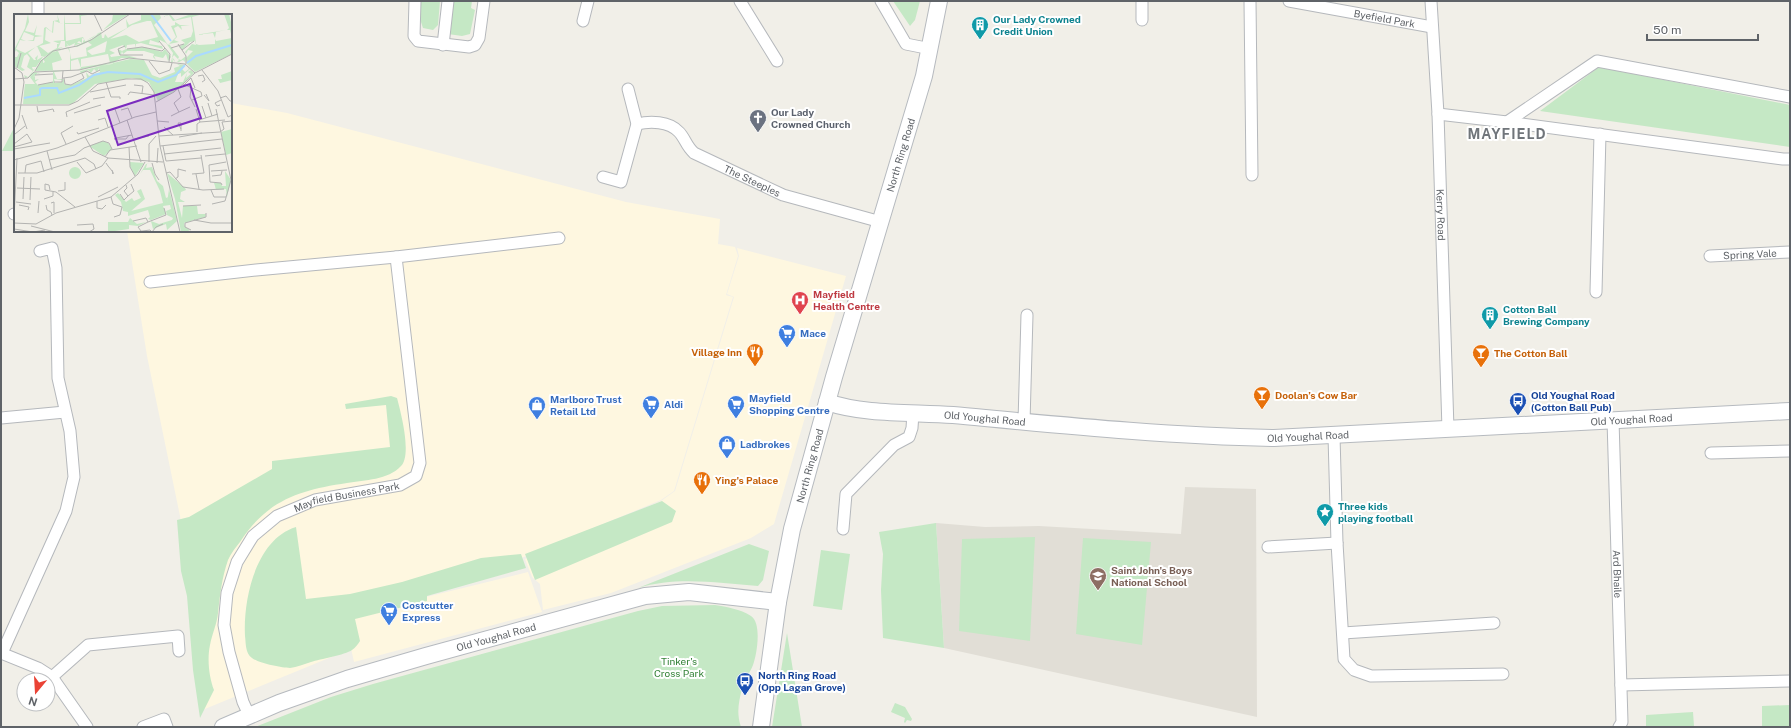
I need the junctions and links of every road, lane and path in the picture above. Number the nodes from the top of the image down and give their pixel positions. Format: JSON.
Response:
{"nodes":[{"id":1,"x":38,"y":1,"type":"edge"},
{"id":2,"x":416,"y":1,"type":"edge"},
{"id":3,"x":448,"y":1,"type":"edge"},
{"id":4,"x":484,"y":1,"type":"edge"},
{"id":5,"x":588,"y":1,"type":"edge"},
{"id":6,"x":740,"y":1,"type":"edge"},
{"id":7,"x":881,"y":1,"type":"edge"},
{"id":8,"x":939,"y":1,"type":"edge"},
{"id":9,"x":1142,"y":1,"type":"edge"},
{"id":10,"x":1250,"y":1,"type":"edge"},
{"id":11,"x":1289,"y":1,"type":"edge"},
{"id":12,"x":1431,"y":1,"type":"edge"},
{"id":13,"x":38,"y":14,"type":"edge"},
{"id":14,"x":1142,"y":20,"type":"dead end"},
{"id":15,"x":584,"y":21,"type":"dead end"},
{"id":16,"x":1432,"y":27,"type":"junction"},
{"id":17,"x":444,"y":45,"type":"junction"},
{"id":18,"x":930,"y":49,"type":"junction"},
{"id":19,"x":777,"y":62,"type":"dead end"},
{"id":20,"x":628,"y":89,"type":"dead end"},
{"id":21,"x":1790,"y":97,"type":"edge"},
{"id":22,"x":1438,"y":114,"type":"junction"},
{"id":23,"x":1507,"y":122,"type":"junction"},
{"id":24,"x":637,"y":124,"type":"junction"},
{"id":25,"x":1600,"y":134,"type":"junction"},
{"id":26,"x":1790,"y":158,"type":"edge"},
{"id":27,"x":1252,"y":175,"type":"dead end"},
{"id":28,"x":603,"y":178,"type":"dead end"},
{"id":29,"x":881,"y":222,"type":"junction"},
{"id":30,"x":559,"y":238,"type":"dead end"},
{"id":31,"x":40,"y":251,"type":"dead end"},
{"id":32,"x":1790,"y":252,"type":"edge"},
{"id":33,"x":1710,"y":256,"type":"dead end"},
{"id":34,"x":396,"y":257,"type":"junction"},
{"id":35,"x":150,"y":282,"type":"dead end"},
{"id":36,"x":1596,"y":292,"type":"dead end"},
{"id":37,"x":1028,"y":315,"type":"dead end"},
{"id":38,"x":827,"y":402,"type":"junction"},
{"id":39,"x":1790,"y":411,"type":"edge"},
{"id":40,"x":65,"y":412,"type":"junction"},
{"id":41,"x":913,"y":412,"type":"junction"},
{"id":42,"x":1,"y":418,"type":"edge"},
{"id":43,"x":1613,"y":420,"type":"junction"},
{"id":44,"x":1024,"y":422,"type":"junction"},
{"id":45,"x":1448,"y":429,"type":"junction"},
{"id":46,"x":1334,"y":436,"type":"junction"},
{"id":47,"x":1790,"y":451,"type":"edge"},
{"id":48,"x":1711,"y":453,"type":"dead end"},
{"id":49,"x":842,"y":529,"type":"dead end"},
{"id":50,"x":1337,"y":543,"type":"junction"},
{"id":51,"x":1268,"y":547,"type":"dead end"},
{"id":52,"x":778,"y":602,"type":"junction"},
{"id":53,"x":1494,"y":623,"type":"dead end"},
{"id":54,"x":1342,"y":633,"type":"junction"},
{"id":55,"x":179,"y":651,"type":"dead end"},
{"id":56,"x":1,"y":653,"type":"edge"},
{"id":57,"x":44,"y":672,"type":"edge"},
{"id":58,"x":56,"y":673,"type":"edge"},
{"id":59,"x":1503,"y":674,"type":"dead end"},
{"id":60,"x":1790,"y":681,"type":"edge"},
{"id":61,"x":56,"y":683,"type":"edge"},
{"id":62,"x":1621,"y":685,"type":"junction"},
{"id":63,"x":249,"y":715,"type":"junction"},
{"id":64,"x":87,"y":727,"type":"edge"},
{"id":65,"x":143,"y":727,"type":"edge"},
{"id":66,"x":167,"y":727,"type":"edge"},
{"id":67,"x":224,"y":727,"type":"edge"},
{"id":68,"x":761,"y":727,"type":"edge"},
{"id":69,"x":1619,"y":727,"type":"edge"}],
"edges":[{"from":1,"to":13,"type":"street"},
{"from":2,"to":17,"type":"street"},
{"from":3,"to":17,"type":"street"},
{"from":4,"to":17,"type":"street"},
{"from":5,"to":15,"type":"street"},
{"from":6,"to":19,"type":"street"},
{"from":7,"to":18,"type":"street"},
{"from":8,"to":18,"type":"main road","name":"North Ring Road"},
{"from":9,"to":14,"type":"street"},
{"from":10,"to":27,"type":"street"},
{"from":11,"to":16,"type":"street","name":"Byefield Park"},
{"from":12,"to":16,"type":"street","name":"Kerry Road"},
{"from":16,"to":22,"type":"street","name":"Kerry Road"},
{"from":18,"to":29,"type":"main road","name":"North Ring Road"},
{"from":20,"to":24,"type":"street"},
{"from":21,"to":23,"type":"street"},
{"from":22,"to":23,"type":"street"},
{"from":22,"to":45,"type":"street","name":"Kerry Road"},
{"from":23,"to":25,"type":"street"},
{"from":24,"to":28,"type":"street"},
{"from":24,"to":29,"type":"street","name":"The Steeples"},
{"from":25,"to":26,"type":"street"},
{"from":25,"to":36,"type":"street"},
{"from":29,"to":38,"type":"main road","name":"North Ring Road"},
{"from":30,"to":34,"type":"street"},
{"from":31,"to":40,"type":"street"},
{"from":32,"to":33,"type":"street","name":"Spring Vale"},
{"from":34,"to":35,"type":"street"},
{"from":34,"to":63,"type":"street","name":"Mayfield Business Park"},
{"from":37,"to":44,"type":"street"},
{"from":38,"to":41,"type":"main road","name":"Old Youghal Road"},
{"from":38,"to":52,"type":"main road","name":"North Ring Road"},
{"from":39,"to":43,"type":"main road","name":"Old Youghal Road"},
{"from":40,"to":42,"type":"street"},
{"from":40,"to":56,"type":"street"},
{"from":41,"to":44,"type":"main road","name":"Old Youghal Road"},
{"from":41,"to":49,"type":"street"},
{"from":43,"to":45,"type":"main road","name":"Old Youghal Road"},
{"from":43,"to":62,"type":"street","name":"Ard Bhaile"},
{"from":44,"to":46,"type":"main road","name":"Old Youghal Road"},
{"from":45,"to":46,"type":"main road","name":"Old Youghal Road"},
{"from":46,"to":50,"type":"street"},
{"from":47,"to":48,"type":"street"},
{"from":50,"to":51,"type":"street"},
{"from":50,"to":54,"type":"street"},
{"from":52,"to":63,"type":"main road","name":"Old Youghal Road"},
{"from":52,"to":68,"type":"main road","name":"North Ring Road"},
{"from":53,"to":54,"type":"street"},
{"from":54,"to":59,"type":"street"},
{"from":55,"to":58,"type":"street"},
{"from":56,"to":57,"type":"street"},
{"from":60,"to":62,"type":"street"},
{"from":61,"to":64,"type":"street"},
{"from":62,"to":69,"type":"street","name":"Ard Bhaile"},
{"from":63,"to":67,"type":"main road","name":"Old Youghal Road"},
{"from":65,"to":66,"type":"street"}]}
